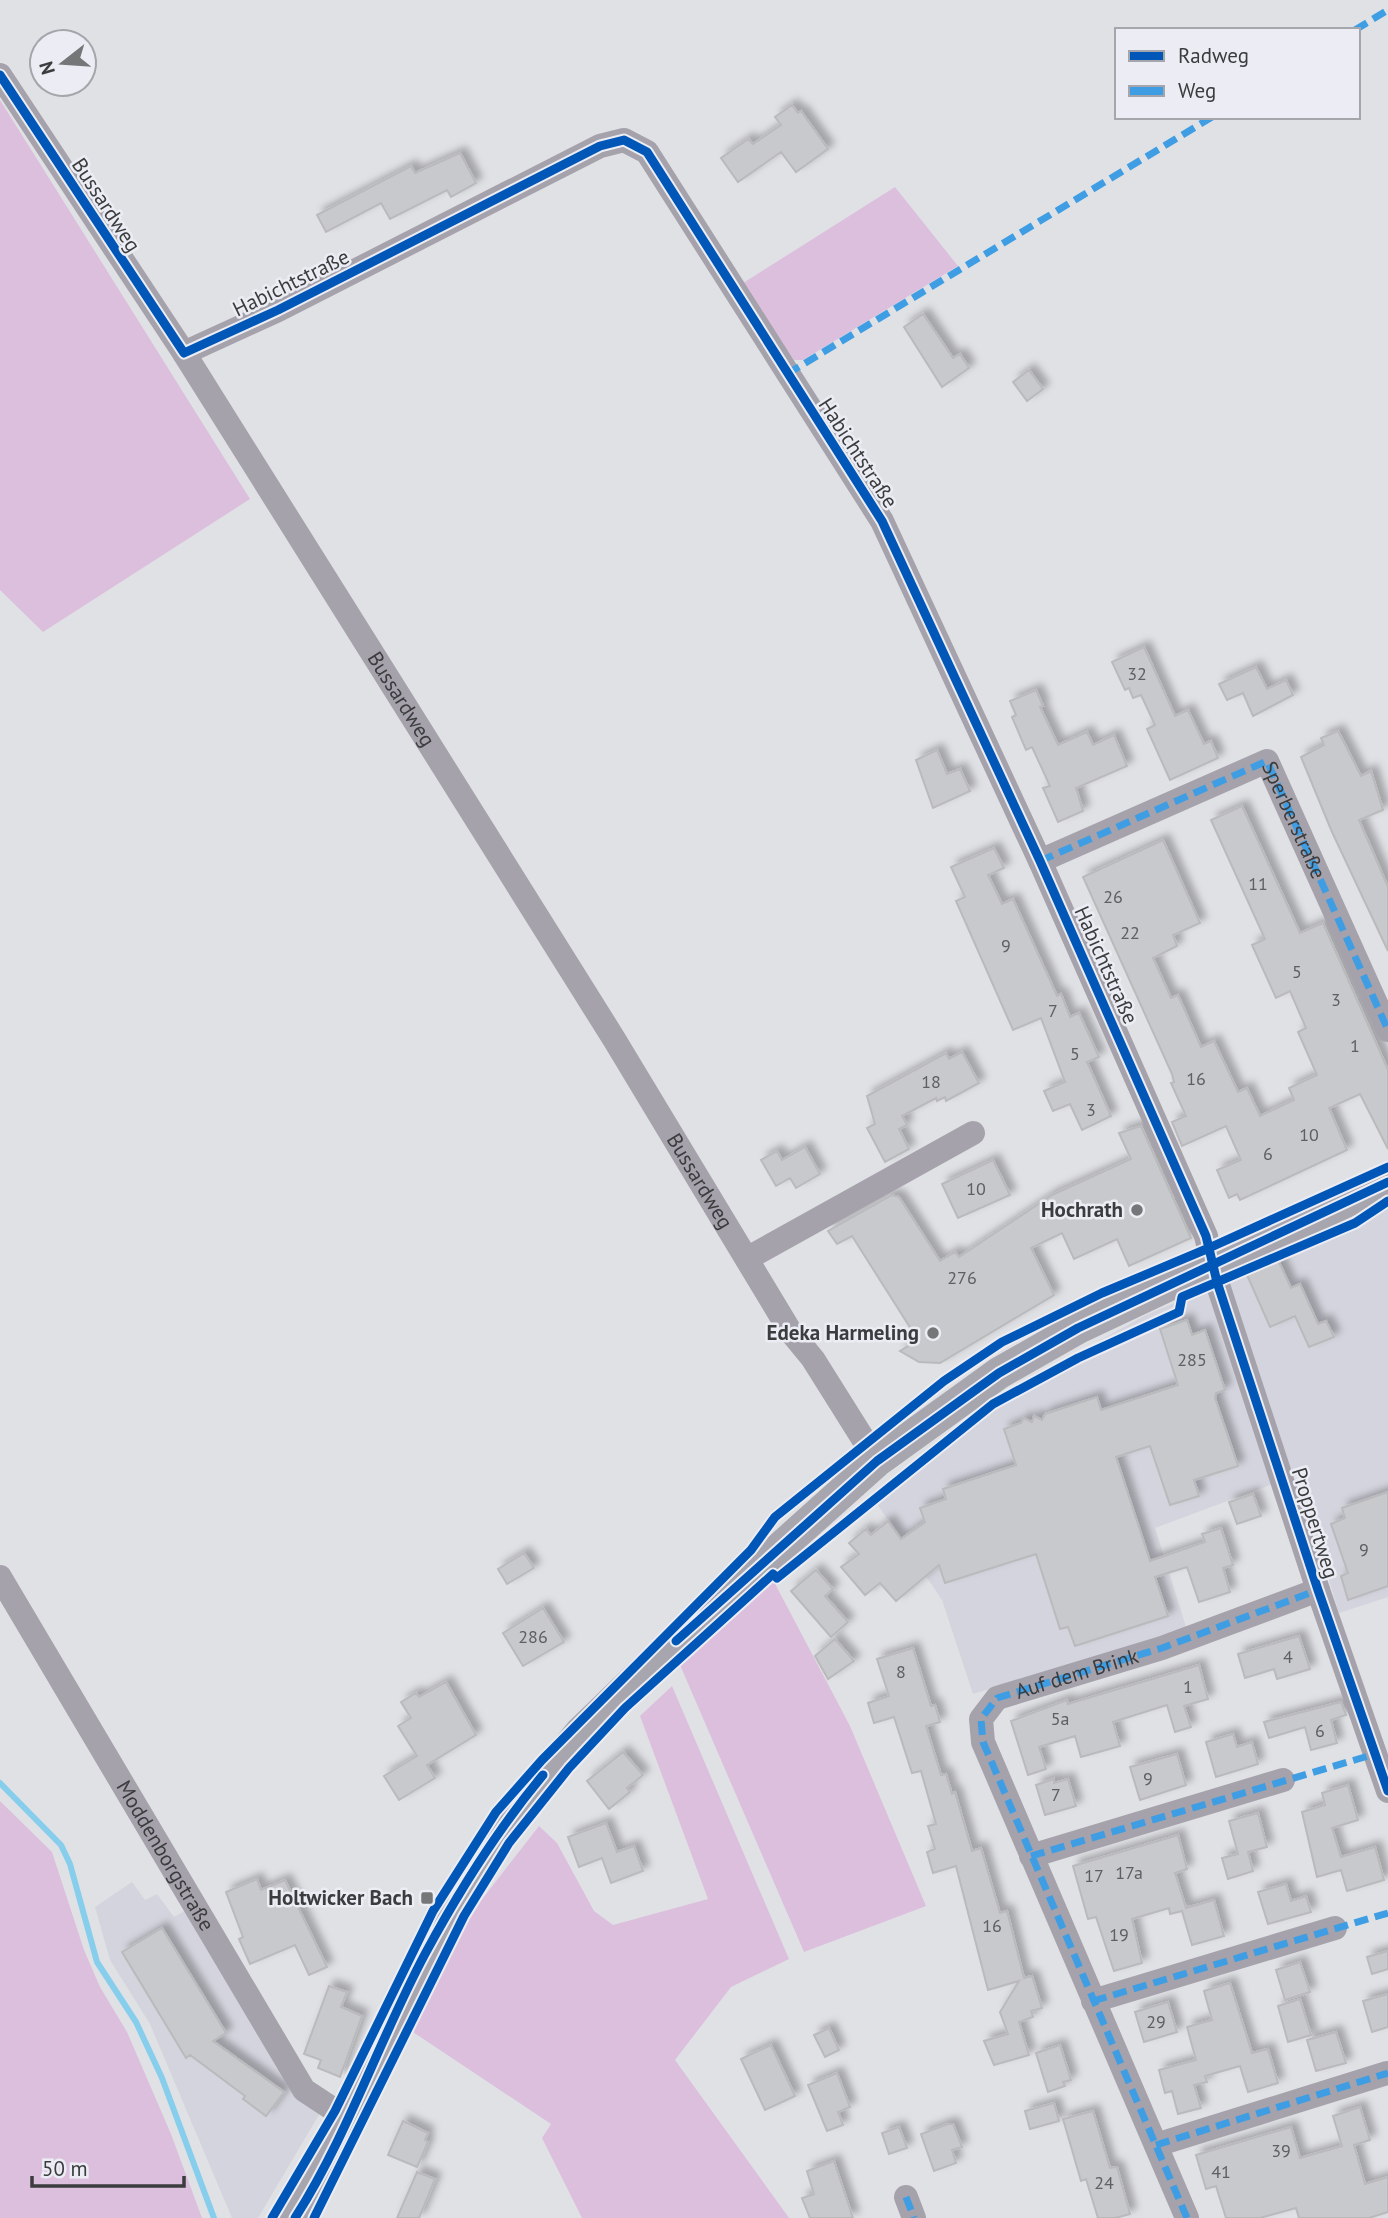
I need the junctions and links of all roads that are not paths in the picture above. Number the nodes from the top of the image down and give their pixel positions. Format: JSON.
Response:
{"nodes":[{"id":1,"x":0,"y":75,"type":"edge"},
{"id":2,"x":184,"y":354,"type":"junction"},
{"id":3,"x":1040,"y":862,"type":"junction"},
{"id":4,"x":1388,"y":1030,"type":"edge"},
{"id":5,"x":973,"y":1133,"type":"dead end"},
{"id":6,"x":1388,"y":1182,"type":"edge"},
{"id":7,"x":748,"y":1258,"type":"junction"},
{"id":8,"x":1212,"y":1264,"type":"junction"},
{"id":9,"x":877,"y":1461,"type":"junction"},
{"id":10,"x":0,"y":1577,"type":"edge"},
{"id":11,"x":1318,"y":1590,"type":"junction"},
{"id":12,"x":1283,"y":1780,"type":"dead end"},
{"id":13,"x":1388,"y":1791,"type":"edge"},
{"id":14,"x":1031,"y":1856,"type":"junction"},
{"id":15,"x":1335,"y":1928,"type":"dead end"},
{"id":16,"x":1094,"y":2001,"type":"junction"},
{"id":17,"x":1387,"y":2073,"type":"edge"},
{"id":18,"x":348,"y":2119,"type":"junction"},
{"id":19,"x":1156,"y":2145,"type":"junction"},
{"id":20,"x":295,"y":2218,"type":"edge"},
{"id":21,"x":1187,"y":2218,"type":"edge"}],
"edges":[{"from":1,"to":2,"type":"street","name":"Bussardweg"},
{"from":2,"to":3,"type":"street","name":"Habichtstraße"},
{"from":2,"to":7,"type":"street","name":"Bussardweg"},
{"from":3,"to":4,"type":"street","name":"Sperberstraße"},
{"from":3,"to":8,"type":"street","name":"Habichtstraße"},
{"from":5,"to":7,"type":"street"},
{"from":6,"to":8,"type":"main road"},
{"from":7,"to":9,"type":"street","name":"Bussardweg"},
{"from":8,"to":9,"type":"main road"},
{"from":8,"to":11,"type":"street","name":"Proppertweg"},
{"from":9,"to":18,"type":"main road"},
{"from":10,"to":18,"type":"street","name":"Moddenborgstraße"},
{"from":11,"to":13,"type":"street","name":"Proppertweg"},
{"from":11,"to":14,"type":"street","name":"Auf dem Brink"},
{"from":12,"to":14,"type":"street"},
{"from":14,"to":16,"type":"street","name":"Auf dem Brink"},
{"from":15,"to":16,"type":"street"},
{"from":16,"to":19,"type":"street","name":"Auf dem Brink"},
{"from":17,"to":19,"type":"street"},
{"from":18,"to":20,"type":"main road"},
{"from":19,"to":21,"type":"street","name":"Auf dem Brink"}]}
